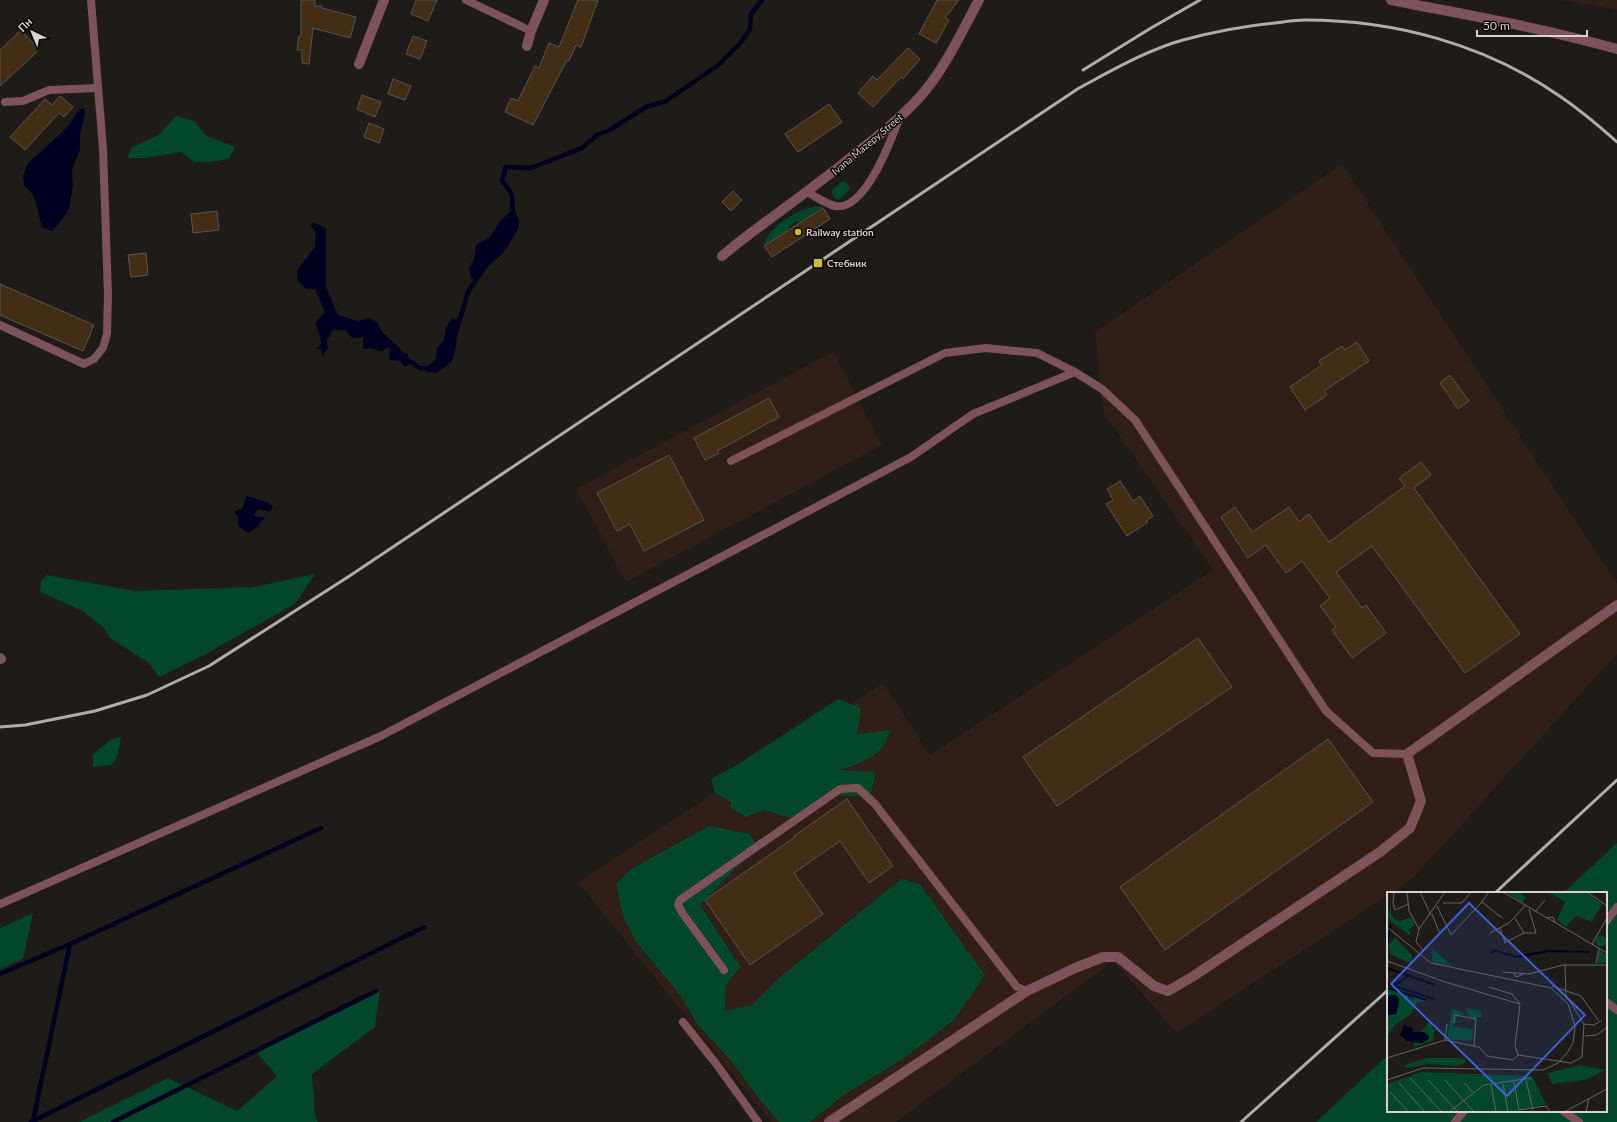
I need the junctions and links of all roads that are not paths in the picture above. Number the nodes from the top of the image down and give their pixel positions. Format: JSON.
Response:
{"nodes":[{"id":1,"x":91,"y":0,"type":"edge"},
{"id":2,"x":384,"y":0,"type":"edge"},
{"id":3,"x":466,"y":0,"type":"edge"},
{"id":4,"x":544,"y":0,"type":"edge"},
{"id":5,"x":979,"y":0,"type":"edge"},
{"id":6,"x":1391,"y":0,"type":"edge"},
{"id":7,"x":531,"y":31,"type":"junction"},
{"id":8,"x":527,"y":46,"type":"dead end"},
{"id":9,"x":1617,"y":49,"type":"edge"},
{"id":10,"x":359,"y":64,"type":"dead end"},
{"id":11,"x":98,"y":88,"type":"junction"},
{"id":12,"x":5,"y":102,"type":"dead end"},
{"id":13,"x":900,"y":117,"type":"junction"},
{"id":14,"x":808,"y":192,"type":"junction"},
{"id":15,"x":722,"y":256,"type":"dead end"},
{"id":16,"x":0,"y":325,"type":"edge"},
{"id":17,"x":1075,"y":372,"type":"junction"},
{"id":18,"x":731,"y":461,"type":"dead end"},
{"id":19,"x":1617,"y":605,"type":"edge"},
{"id":20,"x":1407,"y":754,"type":"junction"},
{"id":21,"x":0,"y":904,"type":"edge"},
{"id":22,"x":1617,"y":907,"type":"edge"},
{"id":23,"x":1607,"y":921,"type":"edge"},
{"id":24,"x":724,"y":970,"type":"dead end"},
{"id":25,"x":1027,"y":991,"type":"junction"},
{"id":26,"x":1607,"y":1003,"type":"edge"},
{"id":27,"x":1617,"y":1010,"type":"edge"},
{"id":28,"x":683,"y":1022,"type":"dead end"},
{"id":29,"x":1463,"y":1112,"type":"edge"},
{"id":30,"x":1564,"y":1112,"type":"edge"},
{"id":31,"x":758,"y":1122,"type":"edge"},
{"id":32,"x":829,"y":1122,"type":"edge"},
{"id":33,"x":1455,"y":1122,"type":"edge"},
{"id":34,"x":1579,"y":1122,"type":"edge"}],
"edges":[{"from":1,"to":11,"type":"lane"},
{"from":2,"to":10,"type":"street"},
{"from":3,"to":7,"type":"lane"},
{"from":4,"to":7,"type":"street"},
{"from":5,"to":13,"type":"street","name":"Ivana Mazepy Street"},
{"from":6,"to":9,"type":"street"},
{"from":7,"to":8,"type":"street"},
{"from":11,"to":12,"type":"lane"},
{"from":11,"to":16,"type":"lane"},
{"from":13,"to":14,"type":"street","name":"Ivana Mazepy Street"},
{"from":13,"to":14,"type":"lane"},
{"from":14,"to":15,"type":"street","name":"Ivana Mazepy Street"},
{"from":17,"to":18,"type":"lane"},
{"from":17,"to":20,"type":"lane"},
{"from":17,"to":21,"type":"lane"},
{"from":19,"to":20,"type":"street"},
{"from":20,"to":25,"type":"street"},
{"from":22,"to":23,"type":"lane"},
{"from":24,"to":25,"type":"lane"},
{"from":25,"to":32,"type":"street"},
{"from":26,"to":27,"type":"lane"},
{"from":28,"to":31,"type":"lane"},
{"from":29,"to":33,"type":"lane"},
{"from":30,"to":34,"type":"lane"}]}
